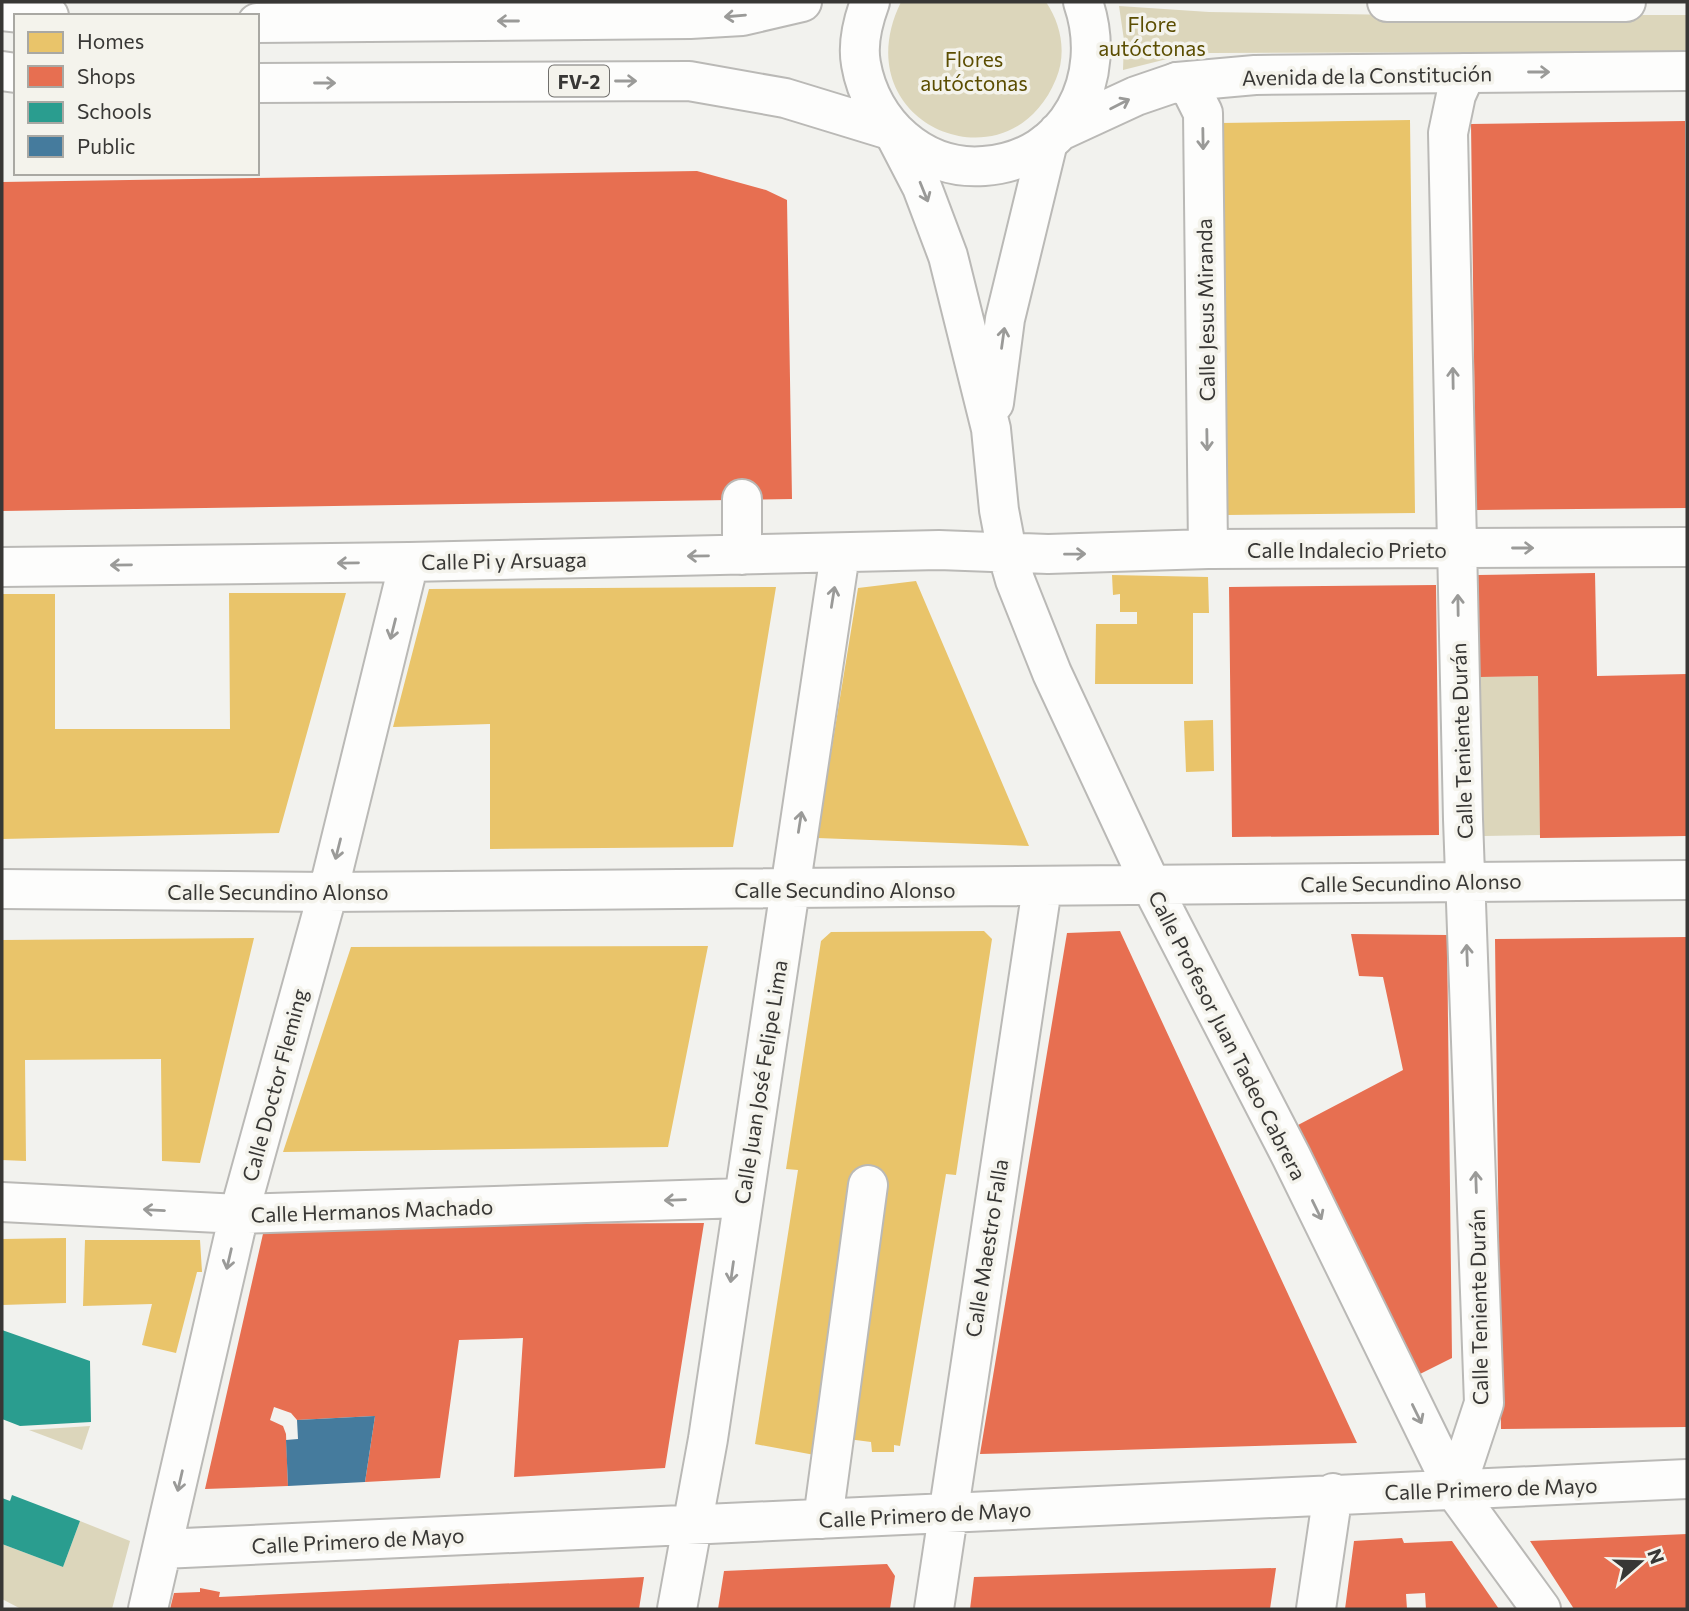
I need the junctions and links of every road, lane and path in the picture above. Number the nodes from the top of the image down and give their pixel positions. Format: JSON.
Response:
{"nodes":[{"id":1,"x":577,"y":2,"type":"edge"},
{"id":2,"x":802,"y":2,"type":"edge"},
{"id":3,"x":870,"y":2,"type":"edge"},
{"id":4,"x":1083,"y":2,"type":"edge"},
{"id":5,"x":1387,"y":2,"type":"edge"},
{"id":6,"x":1394,"y":2,"type":"edge"},
{"id":7,"x":1626,"y":2,"type":"edge"},
{"id":8,"x":1441,"y":3,"type":"edge"},
{"id":9,"x":2,"y":10,"type":"edge"},
{"id":10,"x":33,"y":14,"type":"edge"},
{"id":11,"x":618,"y":21,"type":"junction"},
{"id":12,"x":259,"y":23,"type":"edge"},
{"id":13,"x":1687,"y":71,"type":"edge"},
{"id":14,"x":1466,"y":73,"type":"junction"},
{"id":15,"x":1177,"y":82,"type":"junction"},
{"id":16,"x":259,"y":83,"type":"edge"},
{"id":17,"x":893,"y":131,"type":"junction"},
{"id":18,"x":1053,"y":137,"type":"junction"},
{"id":19,"x":991,"y":429,"type":"junction"},
{"id":20,"x":742,"y":499,"type":"dead end"},
{"id":21,"x":1687,"y":547,"type":"edge"},
{"id":22,"x":1456,"y":548,"type":"junction"},
{"id":23,"x":1208,"y":549,"type":"junction"},
{"id":24,"x":1007,"y":552,"type":"junction"},
{"id":25,"x":840,"y":554,"type":"junction"},
{"id":26,"x":742,"y":555,"type":"junction"},
{"id":27,"x":409,"y":562,"type":"junction"},
{"id":28,"x":2,"y":567,"type":"edge"},
{"id":29,"x":1687,"y":880,"type":"edge"},
{"id":30,"x":1466,"y":881,"type":"junction"},
{"id":31,"x":1152,"y":887,"type":"junction"},
{"id":32,"x":1042,"y":888,"type":"junction"},
{"id":33,"x":2,"y":889,"type":"edge"},
{"id":34,"x":789,"y":889,"type":"junction"},
{"id":35,"x":328,"y":892,"type":"junction"},
{"id":36,"x":868,"y":1185,"type":"dead end"},
{"id":37,"x":743,"y":1198,"type":"junction"},
{"id":38,"x":2,"y":1202,"type":"edge"},
{"id":39,"x":239,"y":1214,"type":"junction"},
{"id":40,"x":1687,"y":1479,"type":"edge"},
{"id":41,"x":1455,"y":1491,"type":"junction"},
{"id":42,"x":1333,"y":1493,"type":"junction"},
{"id":43,"x":949,"y":1513,"type":"junction"},
{"id":44,"x":822,"y":1518,"type":"junction"},
{"id":45,"x":692,"y":1525,"type":"junction"},
{"id":46,"x":162,"y":1549,"type":"junction"},
{"id":47,"x":936,"y":1594,"type":"edge"},
{"id":48,"x":678,"y":1598,"type":"edge"},
{"id":49,"x":148,"y":1609,"type":"edge"},
{"id":50,"x":1316,"y":1609,"type":"edge"},
{"id":51,"x":1541,"y":1609,"type":"edge"}],
"edges":[{"from":1,"to":11,"type":"street"},
{"from":2,"to":11,"type":"street","one_way":true},
{"from":3,"to":17,"type":"street"},
{"from":4,"to":18,"type":"street"},
{"from":5,"to":6,"type":"street"},
{"from":6,"to":8,"type":"street"},
{"from":7,"to":8,"type":"street"},
{"from":9,"to":10,"type":"street"},
{"from":11,"to":12,"type":"street","one_way":true},
{"from":14,"to":13,"type":"street","name":"Avenida de la Constitución","one_way":true},
{"from":14,"to":15,"type":"street","name":"Avenida de la Constitución"},
{"from":22,"to":14,"type":"street","name":"Calle Teniente Durán","one_way":true},
{"from":18,"to":15,"type":"street","name":"Avenida de la Constitución","one_way":true},
{"from":15,"to":23,"type":"street","name":"Calle Jesus Miranda","one_way":true},
{"from":16,"to":17,"type":"street","number":"FV-2","one_way":true},
{"from":17,"to":18,"type":"street","name":"Avenida de la Constitución"},
{"from":17,"to":19,"type":"street","name":"Calle Profesor Juan Tadeo Cabrera","one_way":true},
{"from":19,"to":18,"type":"street","name":"Calle Profesor Juan Tadeo Cabrera","one_way":true},
{"from":19,"to":24,"type":"street","name":"Calle Profesor Juan Tadeo Cabrera"},
{"from":20,"to":26,"type":"street"},
{"from":22,"to":21,"type":"street","name":"Calle Indalecio Prieto","one_way":true},
{"from":22,"to":23,"type":"street","name":"Calle Indalecio Prieto"},
{"from":30,"to":22,"type":"street","name":"Calle Teniente Durán","one_way":true},
{"from":24,"to":23,"type":"street","name":"Calle Indalecio Prieto","one_way":true},
{"from":24,"to":25,"type":"street","name":"Calle Pi y Arsuaga"},
{"from":24,"to":31,"type":"street","name":"Calle Profesor Juan Tadeo Cabrera"},
{"from":25,"to":26,"type":"street","name":"Calle Pi y Arsuaga"},
{"from":34,"to":25,"type":"street","name":"Calle Juan José Felipe Lima","one_way":true},
{"from":26,"to":27,"type":"street","name":"Calle Pi y Arsuaga","one_way":true},
{"from":27,"to":28,"type":"street","name":"Calle Pi y Arsuaga","one_way":true},
{"from":27,"to":35,"type":"street","name":"Calle Doctor Fleming","one_way":true},
{"from":29,"to":30,"type":"street","name":"Calle Secundino Alonso"},
{"from":30,"to":31,"type":"street","name":"Calle Secundino Alonso"},
{"from":41,"to":30,"type":"street","name":"Calle Teniente Durán","one_way":true},
{"from":31,"to":32,"type":"street","name":"Calle Secundino Alonso"},
{"from":31,"to":41,"type":"street","name":"Calle Profesor Juan Tadeo Cabrera","one_way":true},
{"from":32,"to":34,"type":"street","name":"Calle Secundino Alonso"},
{"from":32,"to":43,"type":"street","name":"Calle Maestro Falla"},
{"from":33,"to":35,"type":"street","name":"Calle Secundino Alonso"},
{"from":34,"to":35,"type":"street","name":"Calle Secundino Alonso"},
{"from":34,"to":37,"type":"street","name":"Calle Juan José Felipe Lima"},
{"from":35,"to":39,"type":"street","name":"Calle Doctor Fleming"},
{"from":36,"to":44,"type":"street"},
{"from":37,"to":39,"type":"street","name":"Calle Hermanos Machado","one_way":true},
{"from":37,"to":45,"type":"street","name":"Calle Juan José Felipe Lima","one_way":true},
{"from":39,"to":38,"type":"street","name":"Calle Hermanos Machado","one_way":true},
{"from":39,"to":46,"type":"street","name":"Calle Doctor Fleming","one_way":true},
{"from":40,"to":41,"type":"street","name":"Calle Primero de Mayo"},
{"from":41,"to":42,"type":"street","name":"Calle Primero de Mayo"},
{"from":41,"to":51,"type":"street","name":"Calle Profesor Juan Tadeo Cabrera"},
{"from":42,"to":43,"type":"street","name":"Calle Primero de Mayo"},
{"from":42,"to":50,"type":"street"},
{"from":43,"to":44,"type":"street","name":"Calle Primero de Mayo"},
{"from":43,"to":47,"type":"street","name":"Calle Maestro Falla"},
{"from":44,"to":45,"type":"street","name":"Calle Primero de Mayo"},
{"from":45,"to":46,"type":"street","name":"Calle Primero de Mayo"},
{"from":45,"to":48,"type":"street","name":"Calle Juan José Felipe Lima"},
{"from":46,"to":49,"type":"street","name":"Calle Doctor Fleming"}]}
